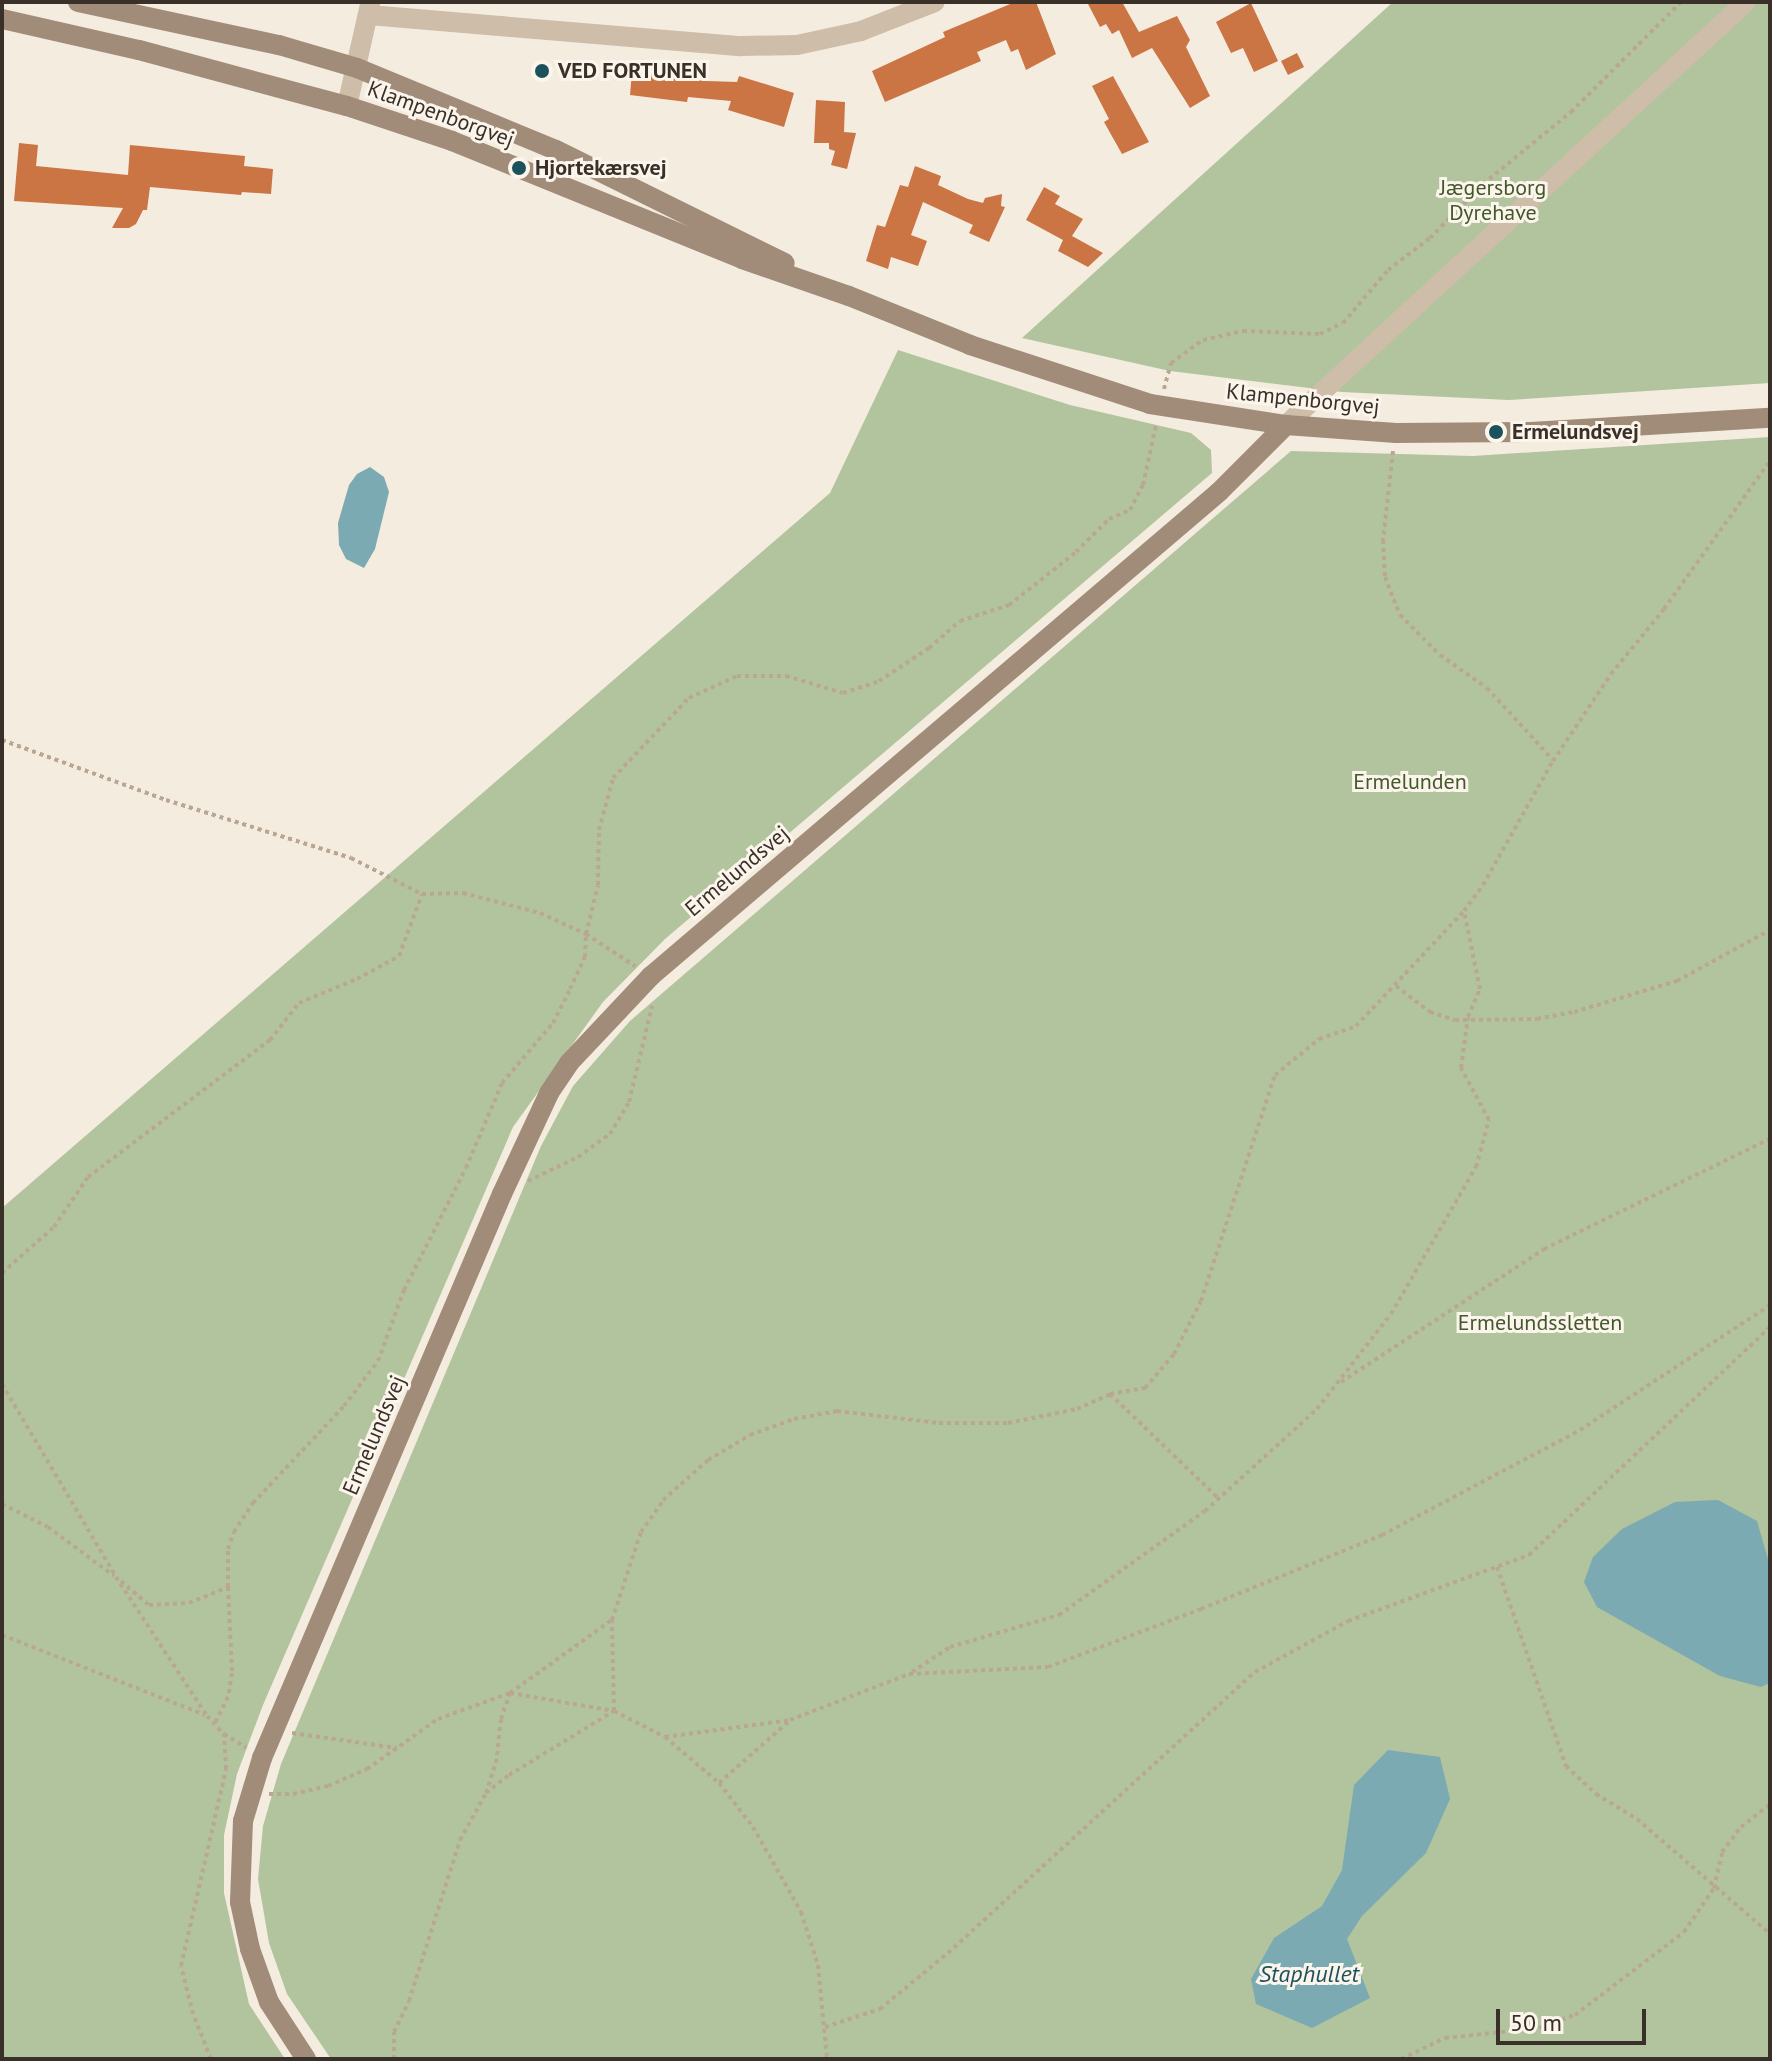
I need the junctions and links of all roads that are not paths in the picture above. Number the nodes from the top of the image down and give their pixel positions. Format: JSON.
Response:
{"nodes":[{"id":1,"x":78,"y":2,"type":"edge"},
{"id":2,"x":935,"y":2,"type":"edge"},
{"id":3,"x":1746,"y":2,"type":"edge"},
{"id":4,"x":370,"y":8,"type":"edge"},
{"id":5,"x":2,"y":19,"type":"edge"},
{"id":6,"x":357,"y":68,"type":"junction"},
{"id":7,"x":347,"y":106,"type":"junction"},
{"id":8,"x":849,"y":296,"type":"junction"},
{"id":9,"x":1770,"y":418,"type":"edge"},
{"id":10,"x":1286,"y":425,"type":"junction"},
{"id":11,"x":306,"y":2059,"type":"edge"}],
"edges":[{"from":1,"to":6,"type":"street","name":"Klampenborgvej"},
{"from":2,"to":4,"type":"street"},
{"from":3,"to":10,"type":"street","name":"Ermelundsvej"},
{"from":4,"to":6,"type":"street"},
{"from":5,"to":7,"type":"street","name":"Klampenborgvej"},
{"from":6,"to":7,"type":"street"},
{"from":6,"to":8,"type":"street","name":"Klampenborgvej"},
{"from":7,"to":8,"type":"street","name":"Klampenborgvej"},
{"from":8,"to":10,"type":"street","name":"Klampenborgvej"},
{"from":9,"to":10,"type":"street","name":"Klampenborgvej"},
{"from":10,"to":11,"type":"street","name":"Ermelundsvej"}]}
